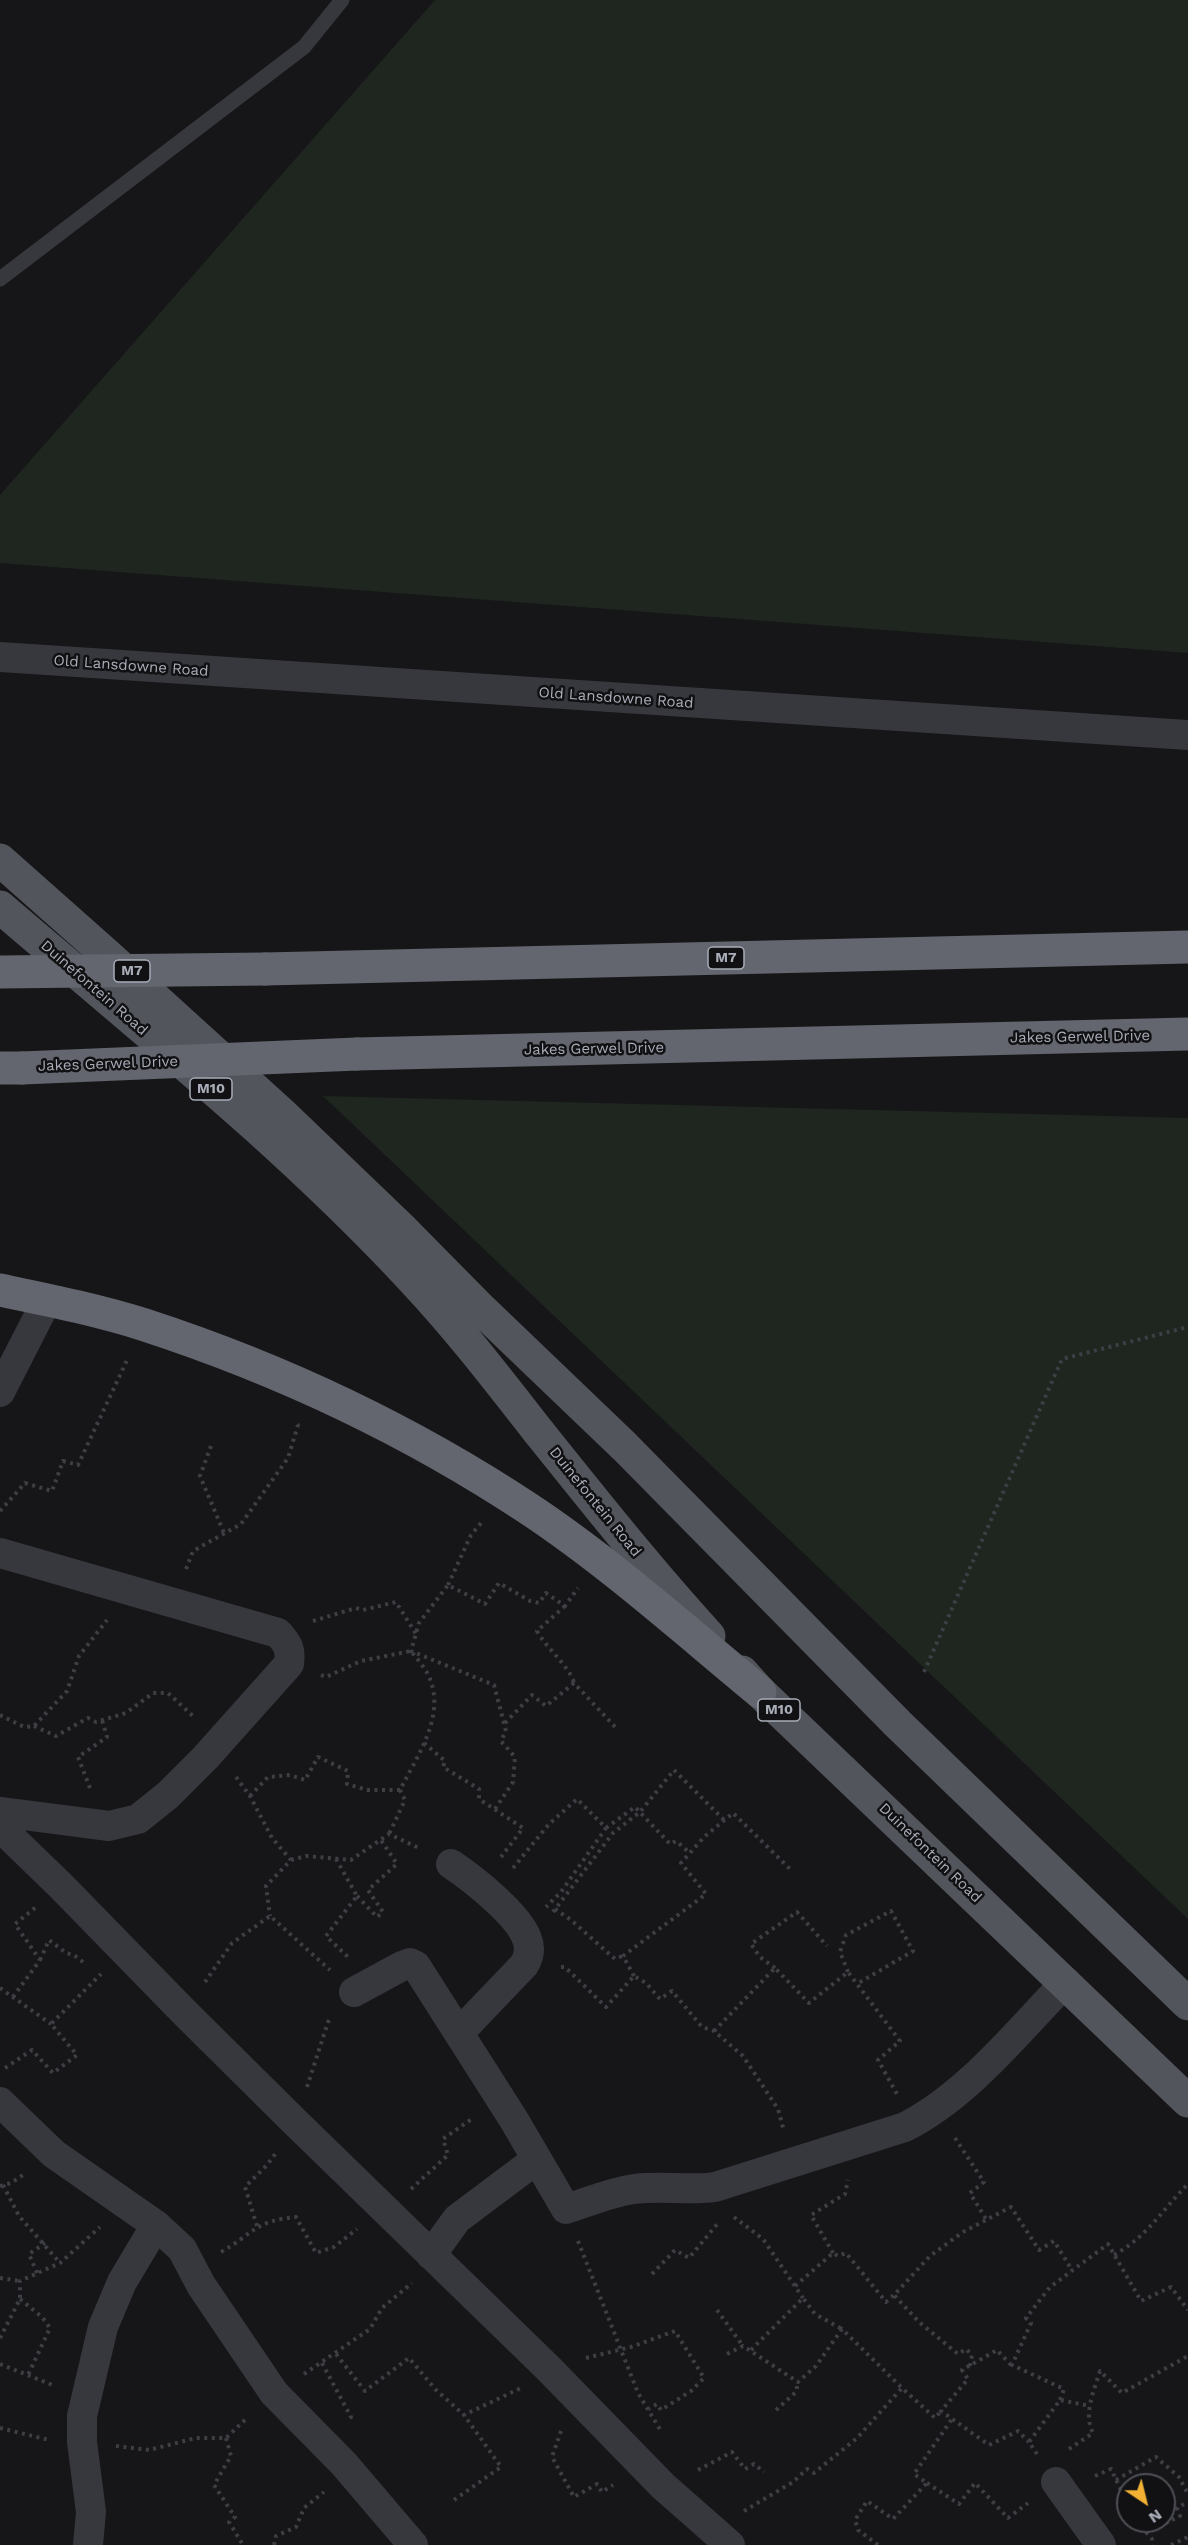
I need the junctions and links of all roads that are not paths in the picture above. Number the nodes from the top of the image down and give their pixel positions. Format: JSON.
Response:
{"nodes":[{"id":1,"x":342,"y":0,"type":"edge"},
{"id":2,"x":0,"y":279,"type":"edge"},
{"id":3,"x":0,"y":657,"type":"edge"},
{"id":4,"x":44,"y":661,"type":"junction"},
{"id":5,"x":0,"y":671,"type":"edge"},
{"id":6,"x":1188,"y":735,"type":"edge"},
{"id":7,"x":0,"y":860,"type":"edge"},
{"id":8,"x":0,"y":907,"type":"edge"},
{"id":9,"x":1188,"y":947,"type":"edge"},
{"id":10,"x":0,"y":972,"type":"edge"},
{"id":11,"x":1188,"y":1034,"type":"edge"},
{"id":12,"x":11,"y":1068,"type":"edge"},
{"id":13,"x":0,"y":1290,"type":"edge"},
{"id":14,"x":47,"y":1300,"type":"junction"},
{"id":15,"x":0,"y":1392,"type":"edge"},
{"id":16,"x":0,"y":1553,"type":"edge"},
{"id":17,"x":760,"y":1692,"type":"junction"},
{"id":18,"x":0,"y":1812,"type":"edge"},
{"id":19,"x":0,"y":1827,"type":"edge"},
{"id":20,"x":452,"y":1864,"type":"road end"},
{"id":21,"x":1066,"y":1982,"type":"junction"},
{"id":22,"x":363,"y":1986,"type":"road end"},
{"id":23,"x":1188,"y":2004,"type":"edge"},
{"id":24,"x":459,"y":2033,"type":"junction"},
{"id":25,"x":1188,"y":2101,"type":"edge"},
{"id":26,"x":0,"y":2102,"type":"edge"},
{"id":27,"x":537,"y":2159,"type":"junction"},
{"id":28,"x":156,"y":2225,"type":"junction"},
{"id":29,"x":431,"y":2255,"type":"junction"},
{"id":30,"x":1056,"y":2482,"type":"road end"},
{"id":31,"x":722,"y":2538,"type":"edge"},
{"id":32,"x":88,"y":2545,"type":"edge"},
{"id":33,"x":413,"y":2545,"type":"edge"},
{"id":34,"x":1101,"y":2545,"type":"edge"}],
"edges":[{"from":1,"to":2,"type":"lane"},
{"from":3,"to":4,"type":"street","name":"Old Lansdowne Road"},
{"from":4,"to":5,"type":"street","name":"Old Lansdowne Road"},
{"from":4,"to":6,"type":"street","name":"Old Lansdowne Road"},
{"from":7,"to":23,"type":"main road","number":"M10"},
{"from":8,"to":17,"type":"main road","name":"Duinefontein Road","number":"M10"},
{"from":9,"to":10,"type":"highway","number":"M7","bridge":true},
{"from":11,"to":12,"type":"highway","name":"Jakes Gerwel Drive","bridge":true},
{"from":13,"to":14,"type":"highway"},
{"from":14,"to":15,"type":"street"},
{"from":14,"to":17,"type":"highway"},
{"from":16,"to":18,"type":"street"},
{"from":17,"to":21,"type":"main road","name":"Duinefontein Road","number":"M10"},
{"from":19,"to":29,"type":"street"},
{"from":20,"to":24,"type":"street"},
{"from":21,"to":25,"type":"main road","name":"Duinefontein Road","number":"M10"},
{"from":21,"to":27,"type":"street"},
{"from":22,"to":24,"type":"street"},
{"from":24,"to":27,"type":"street"},
{"from":26,"to":28,"type":"street"},
{"from":27,"to":29,"type":"street"},
{"from":28,"to":32,"type":"street"},
{"from":28,"to":33,"type":"street"},
{"from":29,"to":31,"type":"street"},
{"from":30,"to":34,"type":"street"}]}
